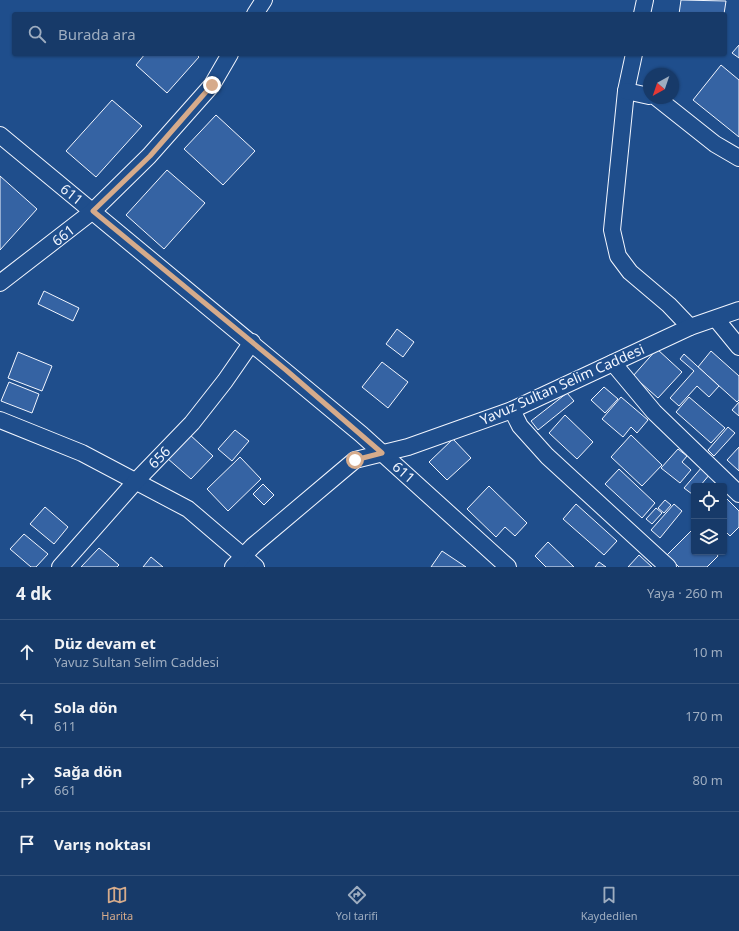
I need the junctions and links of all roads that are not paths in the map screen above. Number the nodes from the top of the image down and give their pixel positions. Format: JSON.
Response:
{"nodes":[{"id":1,"x":264,"y":0,"type":"edge"},
{"id":2,"x":645,"y":0,"type":"edge"},
{"id":3,"x":256,"y":12,"type":"edge"},
{"id":4,"x":642,"y":12,"type":"edge"},
{"id":5,"x":229,"y":56,"type":"edge"},
{"id":6,"x":634,"y":56,"type":"edge"},
{"id":7,"x":626,"y":91,"type":"junction"},
{"id":8,"x":643,"y":95,"type":"edge"},
{"id":9,"x":665,"y":104,"type":"edge"},
{"id":10,"x":0,"y":135,"type":"edge"},
{"id":11,"x":739,"y":158,"type":"edge"},
{"id":12,"x":93,"y":211,"type":"junction"},
{"id":13,"x":0,"y":283,"type":"edge"},
{"id":14,"x":739,"y":310,"type":"edge"},
{"id":15,"x":716,"y":319,"type":"junction"},
{"id":16,"x":690,"y":327,"type":"junction"},
{"id":17,"x":252,"y":342,"type":"junction"},
{"id":18,"x":739,"y":347,"type":"edge"},
{"id":19,"x":613,"y":363,"type":"junction"},
{"id":20,"x":512,"y":410,"type":"junction"},
{"id":21,"x":0,"y":420,"type":"edge"},
{"id":22,"x":382,"y":453,"type":"junction"},
{"id":23,"x":136,"y":481,"type":"junction"},
{"id":24,"x":739,"y":494,"type":"edge"},
{"id":25,"x":244,"y":555,"type":"junction"},
{"id":26,"x":60,"y":567,"type":"edge"},
{"id":27,"x":233,"y":567,"type":"edge"},
{"id":28,"x":256,"y":567,"type":"edge"},
{"id":29,"x":508,"y":567,"type":"edge"},
{"id":30,"x":668,"y":567,"type":"edge"}],
"edges":[{"from":1,"to":3,"type":"street"},
{"from":2,"to":4,"type":"street"},
{"from":5,"to":12,"type":"street","name":"661"},
{"from":6,"to":7,"type":"street"},
{"from":7,"to":8,"type":"street"},
{"from":7,"to":16,"type":"street"},
{"from":9,"to":11,"type":"street"},
{"from":10,"to":12,"type":"street","name":"611"},
{"from":12,"to":13,"type":"street","name":"661"},
{"from":12,"to":17,"type":"street","name":"611"},
{"from":14,"to":15,"type":"street","name":"Yavuz Sultan Selim Caddesi"},
{"from":15,"to":16,"type":"street","name":"Yavuz Sultan Selim Caddesi"},
{"from":15,"to":18,"type":"street"},
{"from":16,"to":19,"type":"street","name":"Yavuz Sultan Selim Caddesi"},
{"from":17,"to":22,"type":"street","name":"611"},
{"from":17,"to":23,"type":"street","name":"656"},
{"from":19,"to":20,"type":"street","name":"Yavuz Sultan Selim Caddesi"},
{"from":19,"to":24,"type":"street"},
{"from":20,"to":22,"type":"street","name":"Yavuz Sultan Selim Caddesi"},
{"from":20,"to":30,"type":"street"},
{"from":21,"to":23,"type":"street"},
{"from":22,"to":25,"type":"street","name":"Yavuz Sultan Selim Caddesi"},
{"from":22,"to":29,"type":"street","name":"611"},
{"from":23,"to":25,"type":"street"},
{"from":23,"to":26,"type":"street","name":"656"},
{"from":25,"to":27,"type":"street","name":"Yavuz Sultan Selim Caddesi"},
{"from":25,"to":28,"type":"street"}]}
